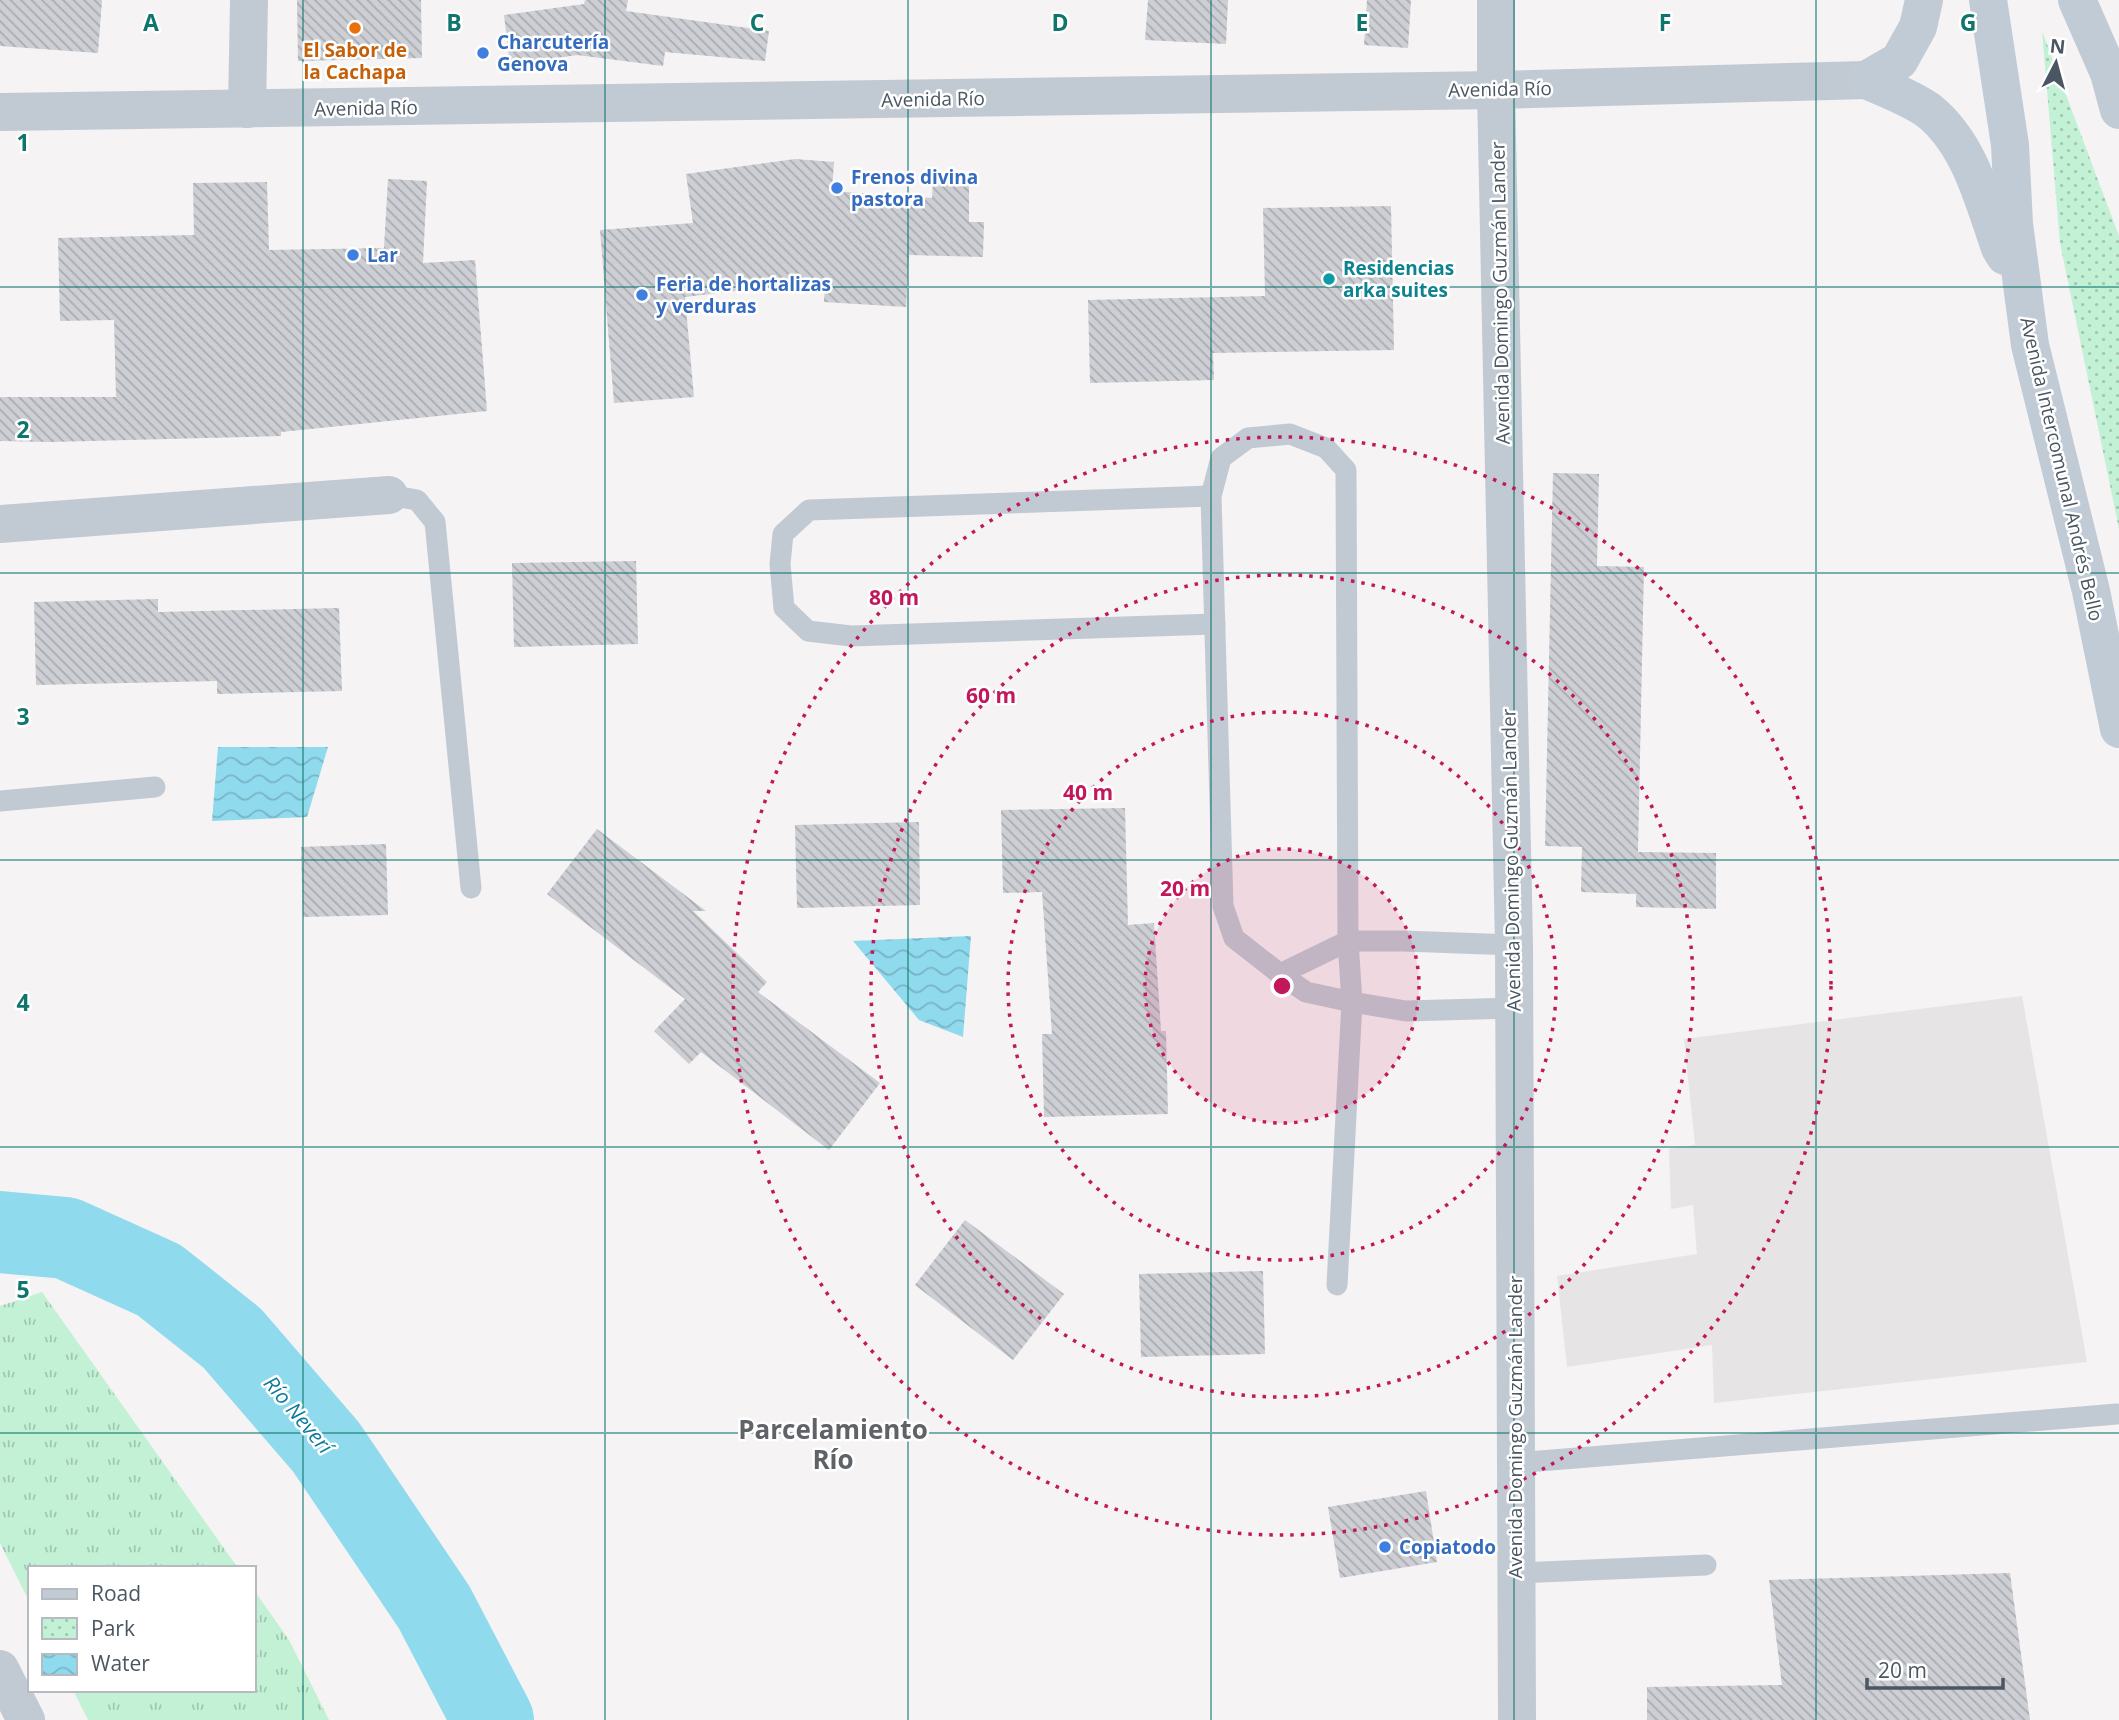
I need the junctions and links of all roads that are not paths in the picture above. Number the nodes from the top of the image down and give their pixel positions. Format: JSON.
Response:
{"nodes":[{"id":1,"x":249,"y":0,"type":"edge"},
{"id":2,"x":1496,"y":0,"type":"edge"},
{"id":3,"x":1924,"y":0,"type":"edge"},
{"id":4,"x":1988,"y":0,"type":"edge"},
{"id":5,"x":2077,"y":0,"type":"edge"},
{"id":6,"x":1866,"y":80,"type":"junction"},
{"id":7,"x":1496,"y":90,"type":"junction"},
{"id":8,"x":247,"y":109,"type":"junction"},
{"id":9,"x":2119,"y":110,"type":"edge"},
{"id":10,"x":0,"y":113,"type":"edge"},
{"id":11,"x":2020,"y":276,"type":"junction"},
{"id":12,"x":389,"y":495,"type":"joint"},
{"id":13,"x":1211,"y":496,"type":"junction"},
{"id":14,"x":0,"y":524,"type":"edge"},
{"id":15,"x":1214,"y":624,"type":"junction"},
{"id":16,"x":2119,"y":729,"type":"edge"},
{"id":17,"x":155,"y":787,"type":"dead end"},
{"id":18,"x":0,"y":800,"type":"edge"},
{"id":19,"x":471,"y":888,"type":"dead end"},
{"id":20,"x":1348,"y":941,"type":"junction"},
{"id":21,"x":1514,"y":945,"type":"junction"},
{"id":22,"x":1280,"y":974,"type":"junction"},
{"id":23,"x":1352,"y":1002,"type":"junction"},
{"id":24,"x":1514,"y":1008,"type":"junction"},
{"id":25,"x":1337,"y":1284,"type":"dead end"},
{"id":26,"x":2117,"y":1414,"type":"edge"},
{"id":27,"x":1515,"y":1463,"type":"junction"},
{"id":28,"x":1706,"y":1565,"type":"dead end"},
{"id":29,"x":1516,"y":1573,"type":"junction"},
{"id":30,"x":0,"y":1669,"type":"edge"},
{"id":31,"x":26,"y":1720,"type":"edge"},
{"id":32,"x":1517,"y":1720,"type":"edge"}],
"edges":[{"from":1,"to":8,"type":"street"},
{"from":2,"to":7,"type":"street","name":"Avenida Domingo Guzmán Lander"},
{"from":3,"to":6,"type":"main road"},
{"from":4,"to":11,"type":"main road","name":"Avenida Intercomunal Andrés Bello"},
{"from":5,"to":9,"type":"main road"},
{"from":6,"to":7,"type":"street","name":"Avenida Río"},
{"from":6,"to":11,"type":"main road"},
{"from":7,"to":8,"type":"street","name":"Avenida Río"},
{"from":7,"to":21,"type":"street","name":"Avenida Domingo Guzmán Lander"},
{"from":8,"to":10,"type":"street","name":"Avenida Río"},
{"from":11,"to":16,"type":"main road","name":"Avenida Intercomunal Andrés Bello"},
{"from":12,"to":14,"type":"street"},
{"from":12,"to":19,"type":"lane"},
{"from":13,"to":15,"type":"lane"},
{"from":13,"to":15,"type":"lane"},
{"from":13,"to":20,"type":"lane"},
{"from":15,"to":22,"type":"lane"},
{"from":17,"to":18,"type":"lane"},
{"from":20,"to":21,"type":"lane"},
{"from":20,"to":22,"type":"lane"},
{"from":20,"to":23,"type":"lane"},
{"from":21,"to":24,"type":"street","name":"Avenida Domingo Guzmán Lander"},
{"from":22,"to":23,"type":"lane"},
{"from":23,"to":24,"type":"lane"},
{"from":23,"to":25,"type":"lane"},
{"from":24,"to":27,"type":"street","name":"Avenida Domingo Guzmán Lander"},
{"from":26,"to":27,"type":"lane"},
{"from":27,"to":29,"type":"street","name":"Avenida Domingo Guzmán Lander"},
{"from":28,"to":29,"type":"lane"},
{"from":29,"to":32,"type":"street","name":"Avenida Domingo Guzmán Lander"},
{"from":30,"to":31,"type":"street"}]}
